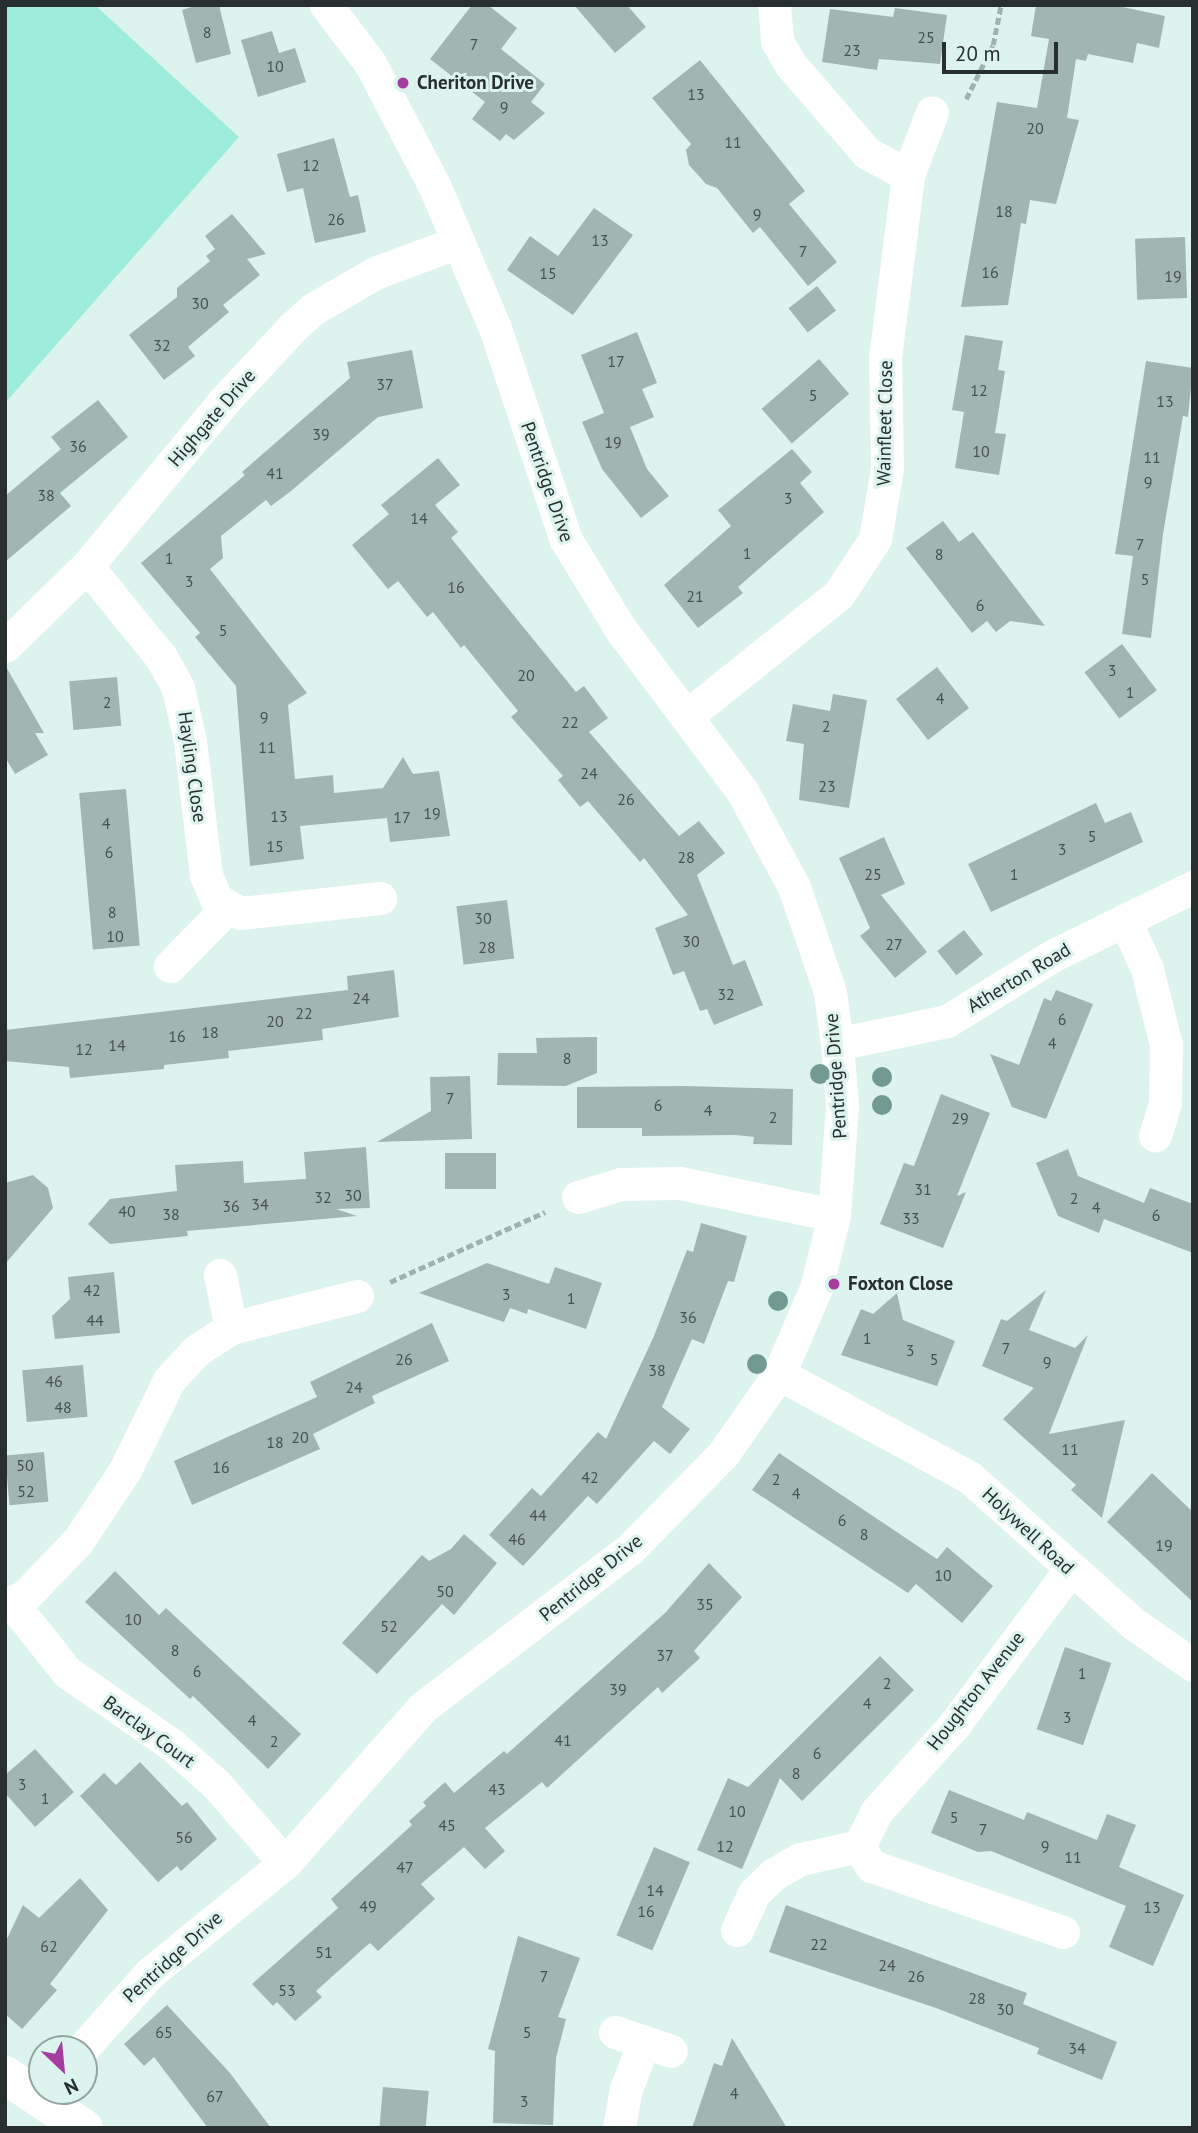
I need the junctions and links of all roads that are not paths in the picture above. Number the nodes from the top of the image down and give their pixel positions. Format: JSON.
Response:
{"nodes":[{"id":1,"x":326,"y":5,"type":"edge"},
{"id":2,"x":774,"y":5,"type":"edge"},
{"id":3,"x":932,"y":112,"type":"road end"},
{"id":4,"x":908,"y":175,"type":"junction"},
{"id":5,"x":458,"y":242,"type":"junction"},
{"id":6,"x":87,"y":566,"type":"junction"},
{"id":7,"x":5,"y":646,"type":"edge"},
{"id":8,"x":688,"y":715,"type":"junction"},
{"id":9,"x":1193,"y":887,"type":"edge"},
{"id":10,"x":380,"y":898,"type":"dead end"},
{"id":11,"x":226,"y":909,"type":"junction"},
{"id":12,"x":1125,"y":920,"type":"junction"},
{"id":13,"x":170,"y":965,"type":"dead end"},
{"id":14,"x":837,"y":1044,"type":"junction"},
{"id":15,"x":1154,"y":1136,"type":"dead end"},
{"id":16,"x":578,"y":1197,"type":"road end"},
{"id":17,"x":834,"y":1215,"type":"junction"},
{"id":18,"x":220,"y":1275,"type":"dead end"},
{"id":19,"x":357,"y":1296,"type":"road end"},
{"id":20,"x":231,"y":1328,"type":"junction"},
{"id":21,"x":779,"y":1374,"type":"junction"},
{"id":22,"x":1070,"y":1570,"type":"junction"},
{"id":23,"x":9,"y":1604,"type":"edge"},
{"id":24,"x":1193,"y":1665,"type":"edge"},
{"id":25,"x":859,"y":1846,"type":"junction"},
{"id":26,"x":285,"y":1863,"type":"junction"},
{"id":27,"x":737,"y":1930,"type":"dead end"},
{"id":28,"x":1063,"y":1932,"type":"dead end"},
{"id":29,"x":95,"y":2035,"type":"edge"},
{"id":30,"x":644,"y":2041,"type":"dead end"},
{"id":31,"x":5,"y":2075,"type":"edge"},
{"id":32,"x":28,"y":2088,"type":"edge"},
{"id":33,"x":55,"y":2105,"type":"edge"},
{"id":34,"x":84,"y":2128,"type":"edge"},
{"id":35,"x":619,"y":2128,"type":"edge"}],
"edges":[{"from":1,"to":5,"type":"street","name":"Pentridge Drive"},
{"from":2,"to":4,"type":"street"},
{"from":3,"to":4,"type":"street","name":"Wainfleet Close"},
{"from":4,"to":8,"type":"street","name":"Wainfleet Close"},
{"from":5,"to":6,"type":"street","name":"Highgate Drive"},
{"from":5,"to":8,"type":"street","name":"Pentridge Drive"},
{"from":6,"to":7,"type":"street","name":"Highgate Drive"},
{"from":6,"to":11,"type":"street","name":"Hayling Close"},
{"from":8,"to":14,"type":"street","name":"Pentridge Drive"},
{"from":9,"to":12,"type":"street","name":"Atherton Road"},
{"from":10,"to":11,"type":"street"},
{"from":11,"to":13,"type":"street"},
{"from":12,"to":14,"type":"street","name":"Atherton Road"},
{"from":12,"to":15,"type":"street"},
{"from":14,"to":17,"type":"street","name":"Pentridge Drive"},
{"from":16,"to":17,"type":"street"},
{"from":17,"to":21,"type":"street","name":"Pentridge Drive"},
{"from":18,"to":20,"type":"street"},
{"from":19,"to":20,"type":"street","name":"Barclay Court"},
{"from":20,"to":23,"type":"street","name":"Barclay Court"},
{"from":21,"to":22,"type":"street","name":"Holywell Road"},
{"from":21,"to":26,"type":"street","name":"Pentridge Drive"},
{"from":22,"to":24,"type":"street","name":"Holywell Road"},
{"from":22,"to":25,"type":"street","name":"Houghton Avenue"},
{"from":23,"to":26,"type":"street","name":"Barclay Court"},
{"from":25,"to":27,"type":"street"},
{"from":25,"to":28,"type":"street"},
{"from":26,"to":29,"type":"street","name":"Pentridge Drive"},
{"from":30,"to":35,"type":"street"},
{"from":31,"to":32,"type":"street"},
{"from":33,"to":34,"type":"street"}]}
